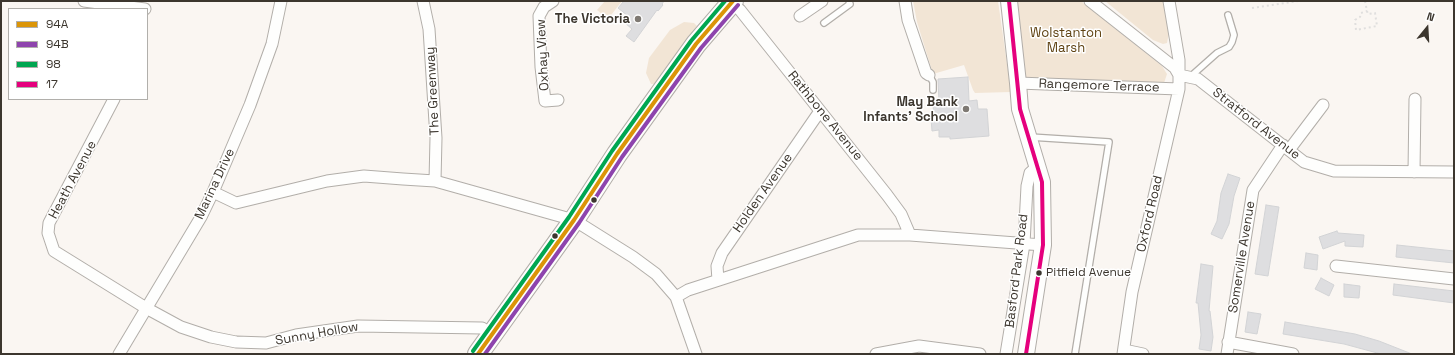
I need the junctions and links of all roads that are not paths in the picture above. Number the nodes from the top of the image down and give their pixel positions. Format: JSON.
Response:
{"nodes":[{"id":1,"x":84,"y":1,"type":"edge"},
{"id":2,"x":281,"y":1,"type":"edge"},
{"id":3,"x":423,"y":1,"type":"edge"},
{"id":4,"x":553,"y":1,"type":"edge"},
{"id":5,"x":822,"y":1,"type":"edge"},
{"id":6,"x":849,"y":1,"type":"edge"},
{"id":7,"x":905,"y":1,"type":"edge"},
{"id":8,"x":1009,"y":1,"type":"edge"},
{"id":9,"x":1090,"y":1,"type":"edge"},
{"id":10,"x":1169,"y":1,"type":"edge"},
{"id":11,"x":732,"y":2,"type":"edge"},
{"id":12,"x":138,"y":8,"type":"edge"},
{"id":13,"x":1228,"y":15,"type":"dead end"},
{"id":14,"x":800,"y":16,"type":"dead end"},
{"id":15,"x":824,"y":23,"type":"dead end"},
{"id":16,"x":1179,"y":75,"type":"junction"},
{"id":17,"x":929,"y":76,"type":"joint"},
{"id":18,"x":1190,"y":78,"type":"junction"},
{"id":19,"x":1018,"y":83,"type":"junction"},
{"id":20,"x":1179,"y":89,"type":"junction"},
{"id":21,"x":933,"y":90,"type":"dead end"},
{"id":22,"x":1415,"y":99,"type":"dead end"},
{"id":23,"x":113,"y":100,"type":"edge"},
{"id":24,"x":558,"y":100,"type":"dead end"},
{"id":25,"x":1323,"y":105,"type":"dead end"},
{"id":26,"x":820,"y":111,"type":"junction"},
{"id":27,"x":1028,"y":136,"type":"junction"},
{"id":28,"x":1286,"y":147,"type":"junction"},
{"id":29,"x":1037,"y":168,"type":"junction"},
{"id":30,"x":1414,"y":172,"type":"junction"},
{"id":31,"x":1454,"y":172,"type":"edge"},
{"id":32,"x":435,"y":181,"type":"junction"},
{"id":33,"x":213,"y":192,"type":"junction"},
{"id":34,"x":574,"y":220,"type":"junction"},
{"id":35,"x":910,"y":235,"type":"junction"},
{"id":36,"x":1024,"y":244,"type":"junction"},
{"id":37,"x":1043,"y":244,"type":"junction"},
{"id":38,"x":1336,"y":266,"type":"dead end"},
{"id":39,"x":1454,"y":279,"type":"edge"},
{"id":40,"x":718,"y":280,"type":"junction"},
{"id":41,"x":676,"y":297,"type":"junction"},
{"id":42,"x":146,"y":308,"type":"junction"},
{"id":43,"x":493,"y":335,"type":"junction"},
{"id":44,"x":1228,"y":342,"type":"junction"},
{"id":45,"x":266,"y":343,"type":"junction"},
{"id":46,"x":1123,"y":352,"type":"edge"},
{"id":47,"x":119,"y":354,"type":"edge"},
{"id":48,"x":268,"y":354,"type":"edge"},
{"id":49,"x":478,"y":354,"type":"edge"},
{"id":50,"x":696,"y":354,"type":"edge"},
{"id":51,"x":876,"y":354,"type":"edge"},
{"id":52,"x":980,"y":354,"type":"edge"},
{"id":53,"x":1006,"y":354,"type":"edge"},
{"id":54,"x":1026,"y":354,"type":"edge"},
{"id":55,"x":1075,"y":354,"type":"edge"},
{"id":56,"x":1143,"y":354,"type":"edge"},
{"id":57,"x":1226,"y":354,"type":"edge"},
{"id":58,"x":1293,"y":354,"type":"edge"}],
"edges":[{"from":1,"to":12,"type":"street"},
{"from":2,"to":33,"type":"street","name":"Marina Drive"},
{"from":3,"to":32,"type":"street","name":"The Greenway"},
{"from":4,"to":24,"type":"street","name":"Oxhay View"},
{"from":5,"to":14,"type":"street"},
{"from":6,"to":15,"type":"lane"},
{"from":7,"to":17,"type":"street"},
{"from":8,"to":19,"type":"main road","name":"Basford Park Road"},
{"from":9,"to":16,"type":"street"},
{"from":10,"to":16,"type":"street","name":"Oxford Road"},
{"from":11,"to":26,"type":"street","name":"Rathbone Avenue"},
{"from":11,"to":34,"type":"highway"},
{"from":13,"to":18,"type":"lane"},
{"from":16,"to":18,"type":"street","name":"Stratford Avenue"},
{"from":16,"to":20,"type":"street","name":"Oxford Road"},
{"from":17,"to":21,"type":"lane"},
{"from":18,"to":28,"type":"street","name":"Stratford Avenue"},
{"from":19,"to":20,"type":"street","name":"Rangemore Terrace"},
{"from":19,"to":27,"type":"main road","name":"Basford Park Road"},
{"from":20,"to":46,"type":"street","name":"Oxford Road"},
{"from":22,"to":30,"type":"street"},
{"from":23,"to":42,"type":"street","name":"Heath Avenue"},
{"from":25,"to":28,"type":"street","name":"Somerville Avenue"},
{"from":26,"to":35,"type":"street","name":"Rathbone Avenue"},
{"from":26,"to":40,"type":"street","name":"Holden Avenue"},
{"from":27,"to":29,"type":"main road","name":"Basford Park Road"},
{"from":27,"to":55,"type":"lane"},
{"from":28,"to":30,"type":"street","name":"Stratford Avenue"},
{"from":28,"to":44,"type":"street","name":"Somerville Avenue"},
{"from":29,"to":36,"type":"street","name":"Basford Park Road"},
{"from":29,"to":37,"type":"main road","name":"Basford Park Road"},
{"from":30,"to":31,"type":"street","name":"Stratford Avenue"},
{"from":32,"to":33,"type":"street"},
{"from":32,"to":34,"type":"street"},
{"from":33,"to":42,"type":"street","name":"Marina Drive"},
{"from":34,"to":41,"type":"street"},
{"from":34,"to":43,"type":"highway"},
{"from":35,"to":36,"type":"street"},
{"from":35,"to":40,"type":"street"},
{"from":36,"to":37,"type":"street"},
{"from":36,"to":53,"type":"street","name":"Basford Park Road"},
{"from":37,"to":54,"type":"main road","name":"Basford Park Road"},
{"from":38,"to":39,"type":"street"},
{"from":40,"to":41,"type":"street"},
{"from":41,"to":50,"type":"street"},
{"from":42,"to":45,"type":"street","name":"Sunny Hollow"},
{"from":42,"to":47,"type":"street","name":"Marina Drive"},
{"from":43,"to":45,"type":"street","name":"Sunny Hollow"},
{"from":43,"to":49,"type":"highway"},
{"from":44,"to":57,"type":"street","name":"Somerville Avenue"},
{"from":44,"to":58,"type":"street"},
{"from":45,"to":48,"type":"street"},
{"from":46,"to":56,"type":"street"},
{"from":51,"to":52,"type":"street"}]}
